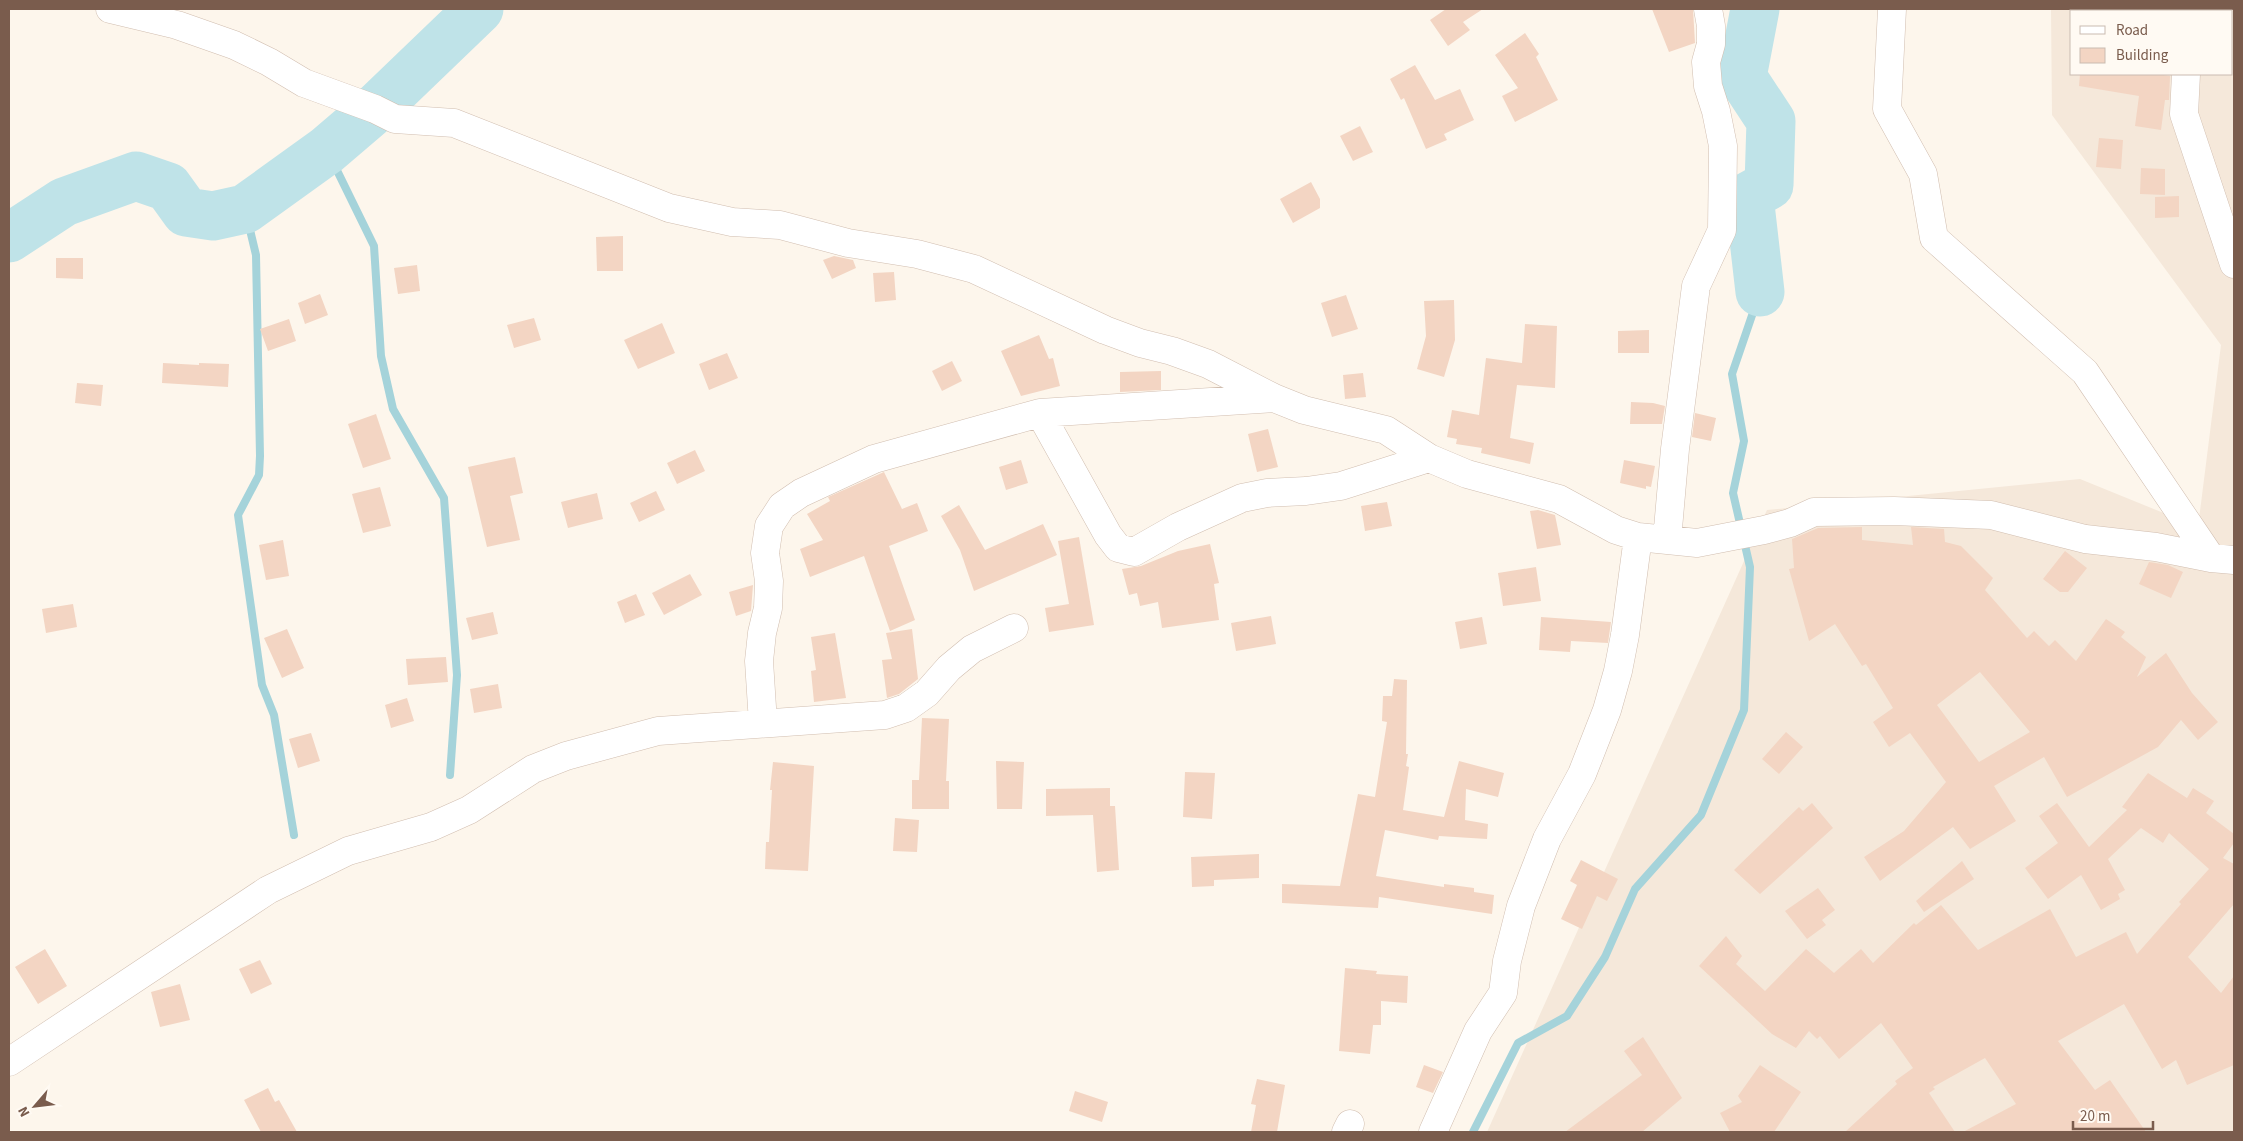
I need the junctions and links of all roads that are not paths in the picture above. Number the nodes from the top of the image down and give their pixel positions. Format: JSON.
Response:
{"nodes":[{"id":1,"x":110,"y":9,"type":"edge"},
{"id":2,"x":1708,"y":9,"type":"edge"},
{"id":3,"x":1892,"y":9,"type":"edge"},
{"id":4,"x":2186,"y":75,"type":"edge"},
{"id":5,"x":2234,"y":264,"type":"edge"},
{"id":6,"x":1274,"y":398,"type":"junction"},
{"id":7,"x":1040,"y":413,"type":"junction"},
{"id":8,"x":1429,"y":458,"type":"junction"},
{"id":9,"x":1638,"y":537,"type":"junction"},
{"id":10,"x":1667,"y":540,"type":"junction"},
{"id":11,"x":2223,"y":559,"type":"edge"},
{"id":12,"x":1014,"y":628,"type":"dead end"},
{"id":13,"x":763,"y":723,"type":"junction"},
{"id":14,"x":9,"y":1062,"type":"edge"},
{"id":15,"x":1432,"y":1132,"type":"edge"}],
"edges":[{"from":1,"to":6,"type":"street"},
{"from":2,"to":10,"type":"street"},
{"from":3,"to":11,"type":"street"},
{"from":4,"to":5,"type":"street"},
{"from":6,"to":7,"type":"street"},
{"from":6,"to":8,"type":"street"},
{"from":7,"to":8,"type":"street"},
{"from":7,"to":13,"type":"street"},
{"from":8,"to":9,"type":"street"},
{"from":9,"to":10,"type":"street"},
{"from":9,"to":15,"type":"street"},
{"from":10,"to":11,"type":"street"},
{"from":12,"to":13,"type":"street"},
{"from":13,"to":14,"type":"street"}]}
